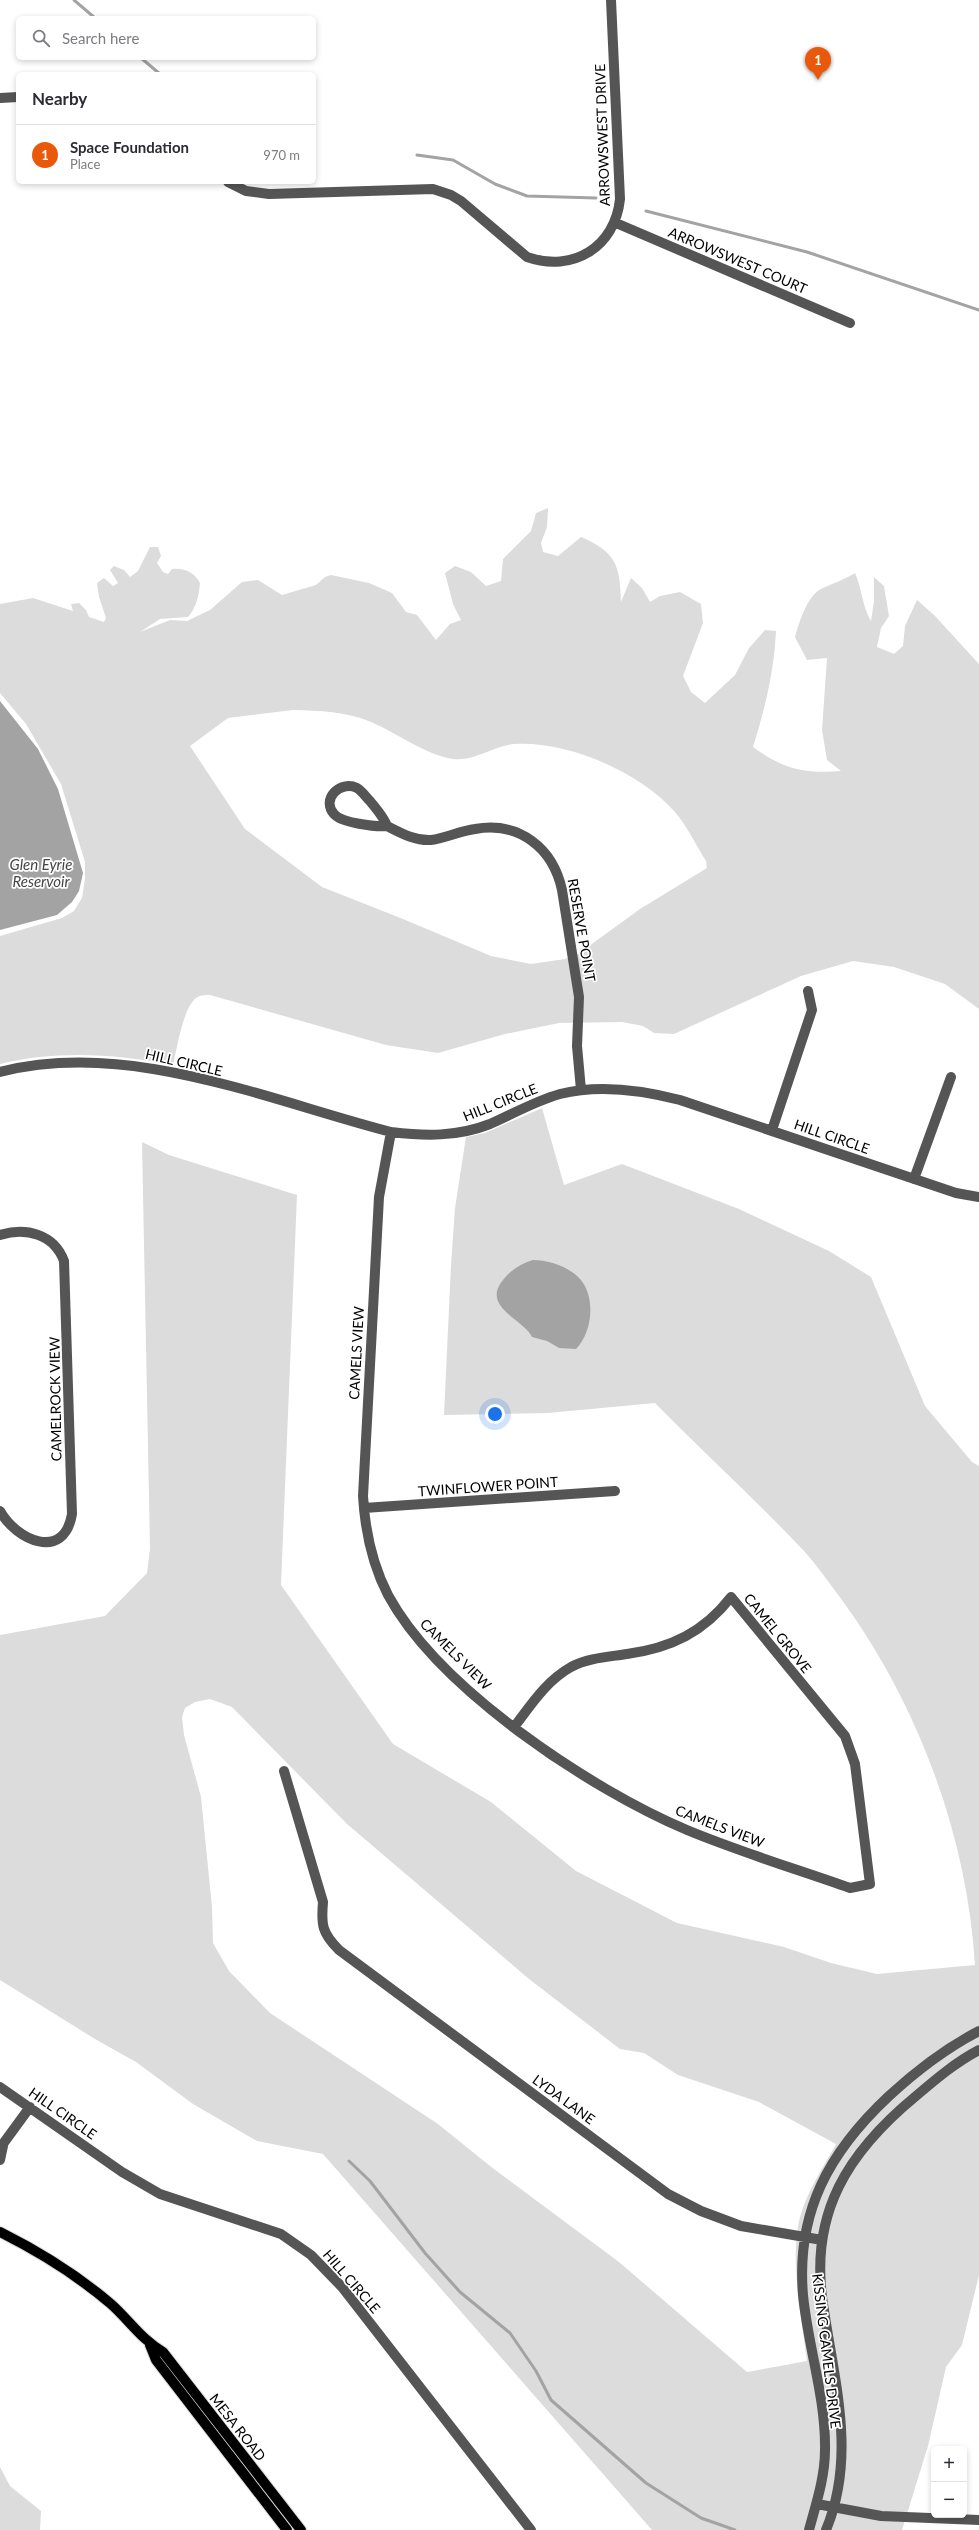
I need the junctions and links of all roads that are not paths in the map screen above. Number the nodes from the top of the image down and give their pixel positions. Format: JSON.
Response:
{"nodes":[{"id":1,"x":611,"y":0,"type":"edge"},
{"id":2,"x":16,"y":97,"type":"edge"},
{"id":3,"x":0,"y":98,"type":"edge"},
{"id":4,"x":233,"y":184,"type":"edge"},
{"id":5,"x":616,"y":223,"type":"junction"},
{"id":6,"x":850,"y":323,"type":"dead end"},
{"id":7,"x":387,"y":826,"type":"junction"},
{"id":8,"x":808,"y":991,"type":"dead end"},
{"id":9,"x":0,"y":1072,"type":"edge"},
{"id":10,"x":951,"y":1077,"type":"dead end"},
{"id":11,"x":581,"y":1090,"type":"junction"},
{"id":12,"x":772,"y":1130,"type":"junction"},
{"id":13,"x":391,"y":1132,"type":"junction"},
{"id":14,"x":914,"y":1179,"type":"junction"},
{"id":15,"x":979,"y":1197,"type":"edge"},
{"id":16,"x":0,"y":1235,"type":"edge"},
{"id":17,"x":615,"y":1491,"type":"dead end"},
{"id":18,"x":364,"y":1508,"type":"junction"},
{"id":19,"x":0,"y":1511,"type":"edge"},
{"id":20,"x":514,"y":1726,"type":"junction"},
{"id":21,"x":284,"y":1771,"type":"dead end"},
{"id":22,"x":870,"y":1884,"type":"joint"},
{"id":23,"x":979,"y":2031,"type":"edge"},
{"id":24,"x":979,"y":2050,"type":"edge"},
{"id":25,"x":0,"y":2087,"type":"edge"},
{"id":26,"x":30,"y":2107,"type":"junction"},
{"id":27,"x":2,"y":2147,"type":"edge"},
{"id":28,"x":0,"y":2160,"type":"edge"},
{"id":29,"x":0,"y":2232,"type":"edge"},
{"id":30,"x":804,"y":2237,"type":"junction"},
{"id":31,"x":822,"y":2240,"type":"junction"},
{"id":32,"x":150,"y":2345,"type":"junction"},
{"id":33,"x":817,"y":2504,"type":"junction"},
{"id":34,"x":834,"y":2508,"type":"junction"},
{"id":35,"x":979,"y":2520,"type":"edge"},
{"id":36,"x":287,"y":2530,"type":"edge"},
{"id":37,"x":301,"y":2530,"type":"edge"},
{"id":38,"x":532,"y":2530,"type":"edge"},
{"id":39,"x":809,"y":2530,"type":"edge"},
{"id":40,"x":826,"y":2530,"type":"edge"}],
"edges":[{"from":1,"to":5,"type":"street","name":"ARROWSWEST DRIVE"},
{"from":2,"to":3,"type":"street"},
{"from":4,"to":5,"type":"street","name":"ARROWSWEST DRIVE"},
{"from":5,"to":6,"type":"street","name":"ARROWSWEST COURT"},
{"from":7,"to":7,"type":"street","name":"RESERVE POINT"},
{"from":7,"to":11,"type":"street","name":"RESERVE POINT"},
{"from":8,"to":12,"type":"street"},
{"from":9,"to":13,"type":"street","name":"HILL CIRCLE"},
{"from":10,"to":14,"type":"street"},
{"from":11,"to":12,"type":"street","name":"HILL CIRCLE"},
{"from":11,"to":13,"type":"street","name":"HILL CIRCLE"},
{"from":12,"to":14,"type":"street","name":"HILL CIRCLE"},
{"from":13,"to":18,"type":"street","name":"CAMELS VIEW"},
{"from":14,"to":15,"type":"street","name":"HILL CIRCLE"},
{"from":16,"to":19,"type":"street","name":"CAMELROCK VIEW"},
{"from":17,"to":18,"type":"street","name":"TWINFLOWER POINT"},
{"from":18,"to":20,"type":"street","name":"CAMELS VIEW"},
{"from":20,"to":22,"type":"street","name":"CAMELS VIEW"},
{"from":20,"to":22,"type":"street","name":"CAMEL GROVE"},
{"from":21,"to":30,"type":"street","name":"LYDA LANE"},
{"from":23,"to":30,"type":"street","name":"KISSING CAMELS DRIVE"},
{"from":24,"to":31,"type":"street","name":"KISSING CAMELS DRIVE"},
{"from":25,"to":26,"type":"street","name":"HILL CIRCLE"},
{"from":26,"to":27,"type":"street"},
{"from":26,"to":38,"type":"street","name":"HILL CIRCLE"},
{"from":27,"to":28,"type":"street"},
{"from":29,"to":32,"type":"main road","name":"MESA ROAD"},
{"from":30,"to":31,"type":"street","name":"LYDA LANE"},
{"from":30,"to":33,"type":"street","name":"KISSING CAMELS DRIVE"},
{"from":31,"to":34,"type":"street","name":"KISSING CAMELS DRIVE"},
{"from":32,"to":36,"type":"main road","name":"MESA ROAD"},
{"from":32,"to":37,"type":"main road","name":"MESA ROAD"},
{"from":33,"to":34,"type":"street"},
{"from":33,"to":39,"type":"street","name":"KISSING CAMELS DRIVE"},
{"from":34,"to":35,"type":"street"},
{"from":34,"to":40,"type":"street","name":"KISSING CAMELS DRIVE"}]}
